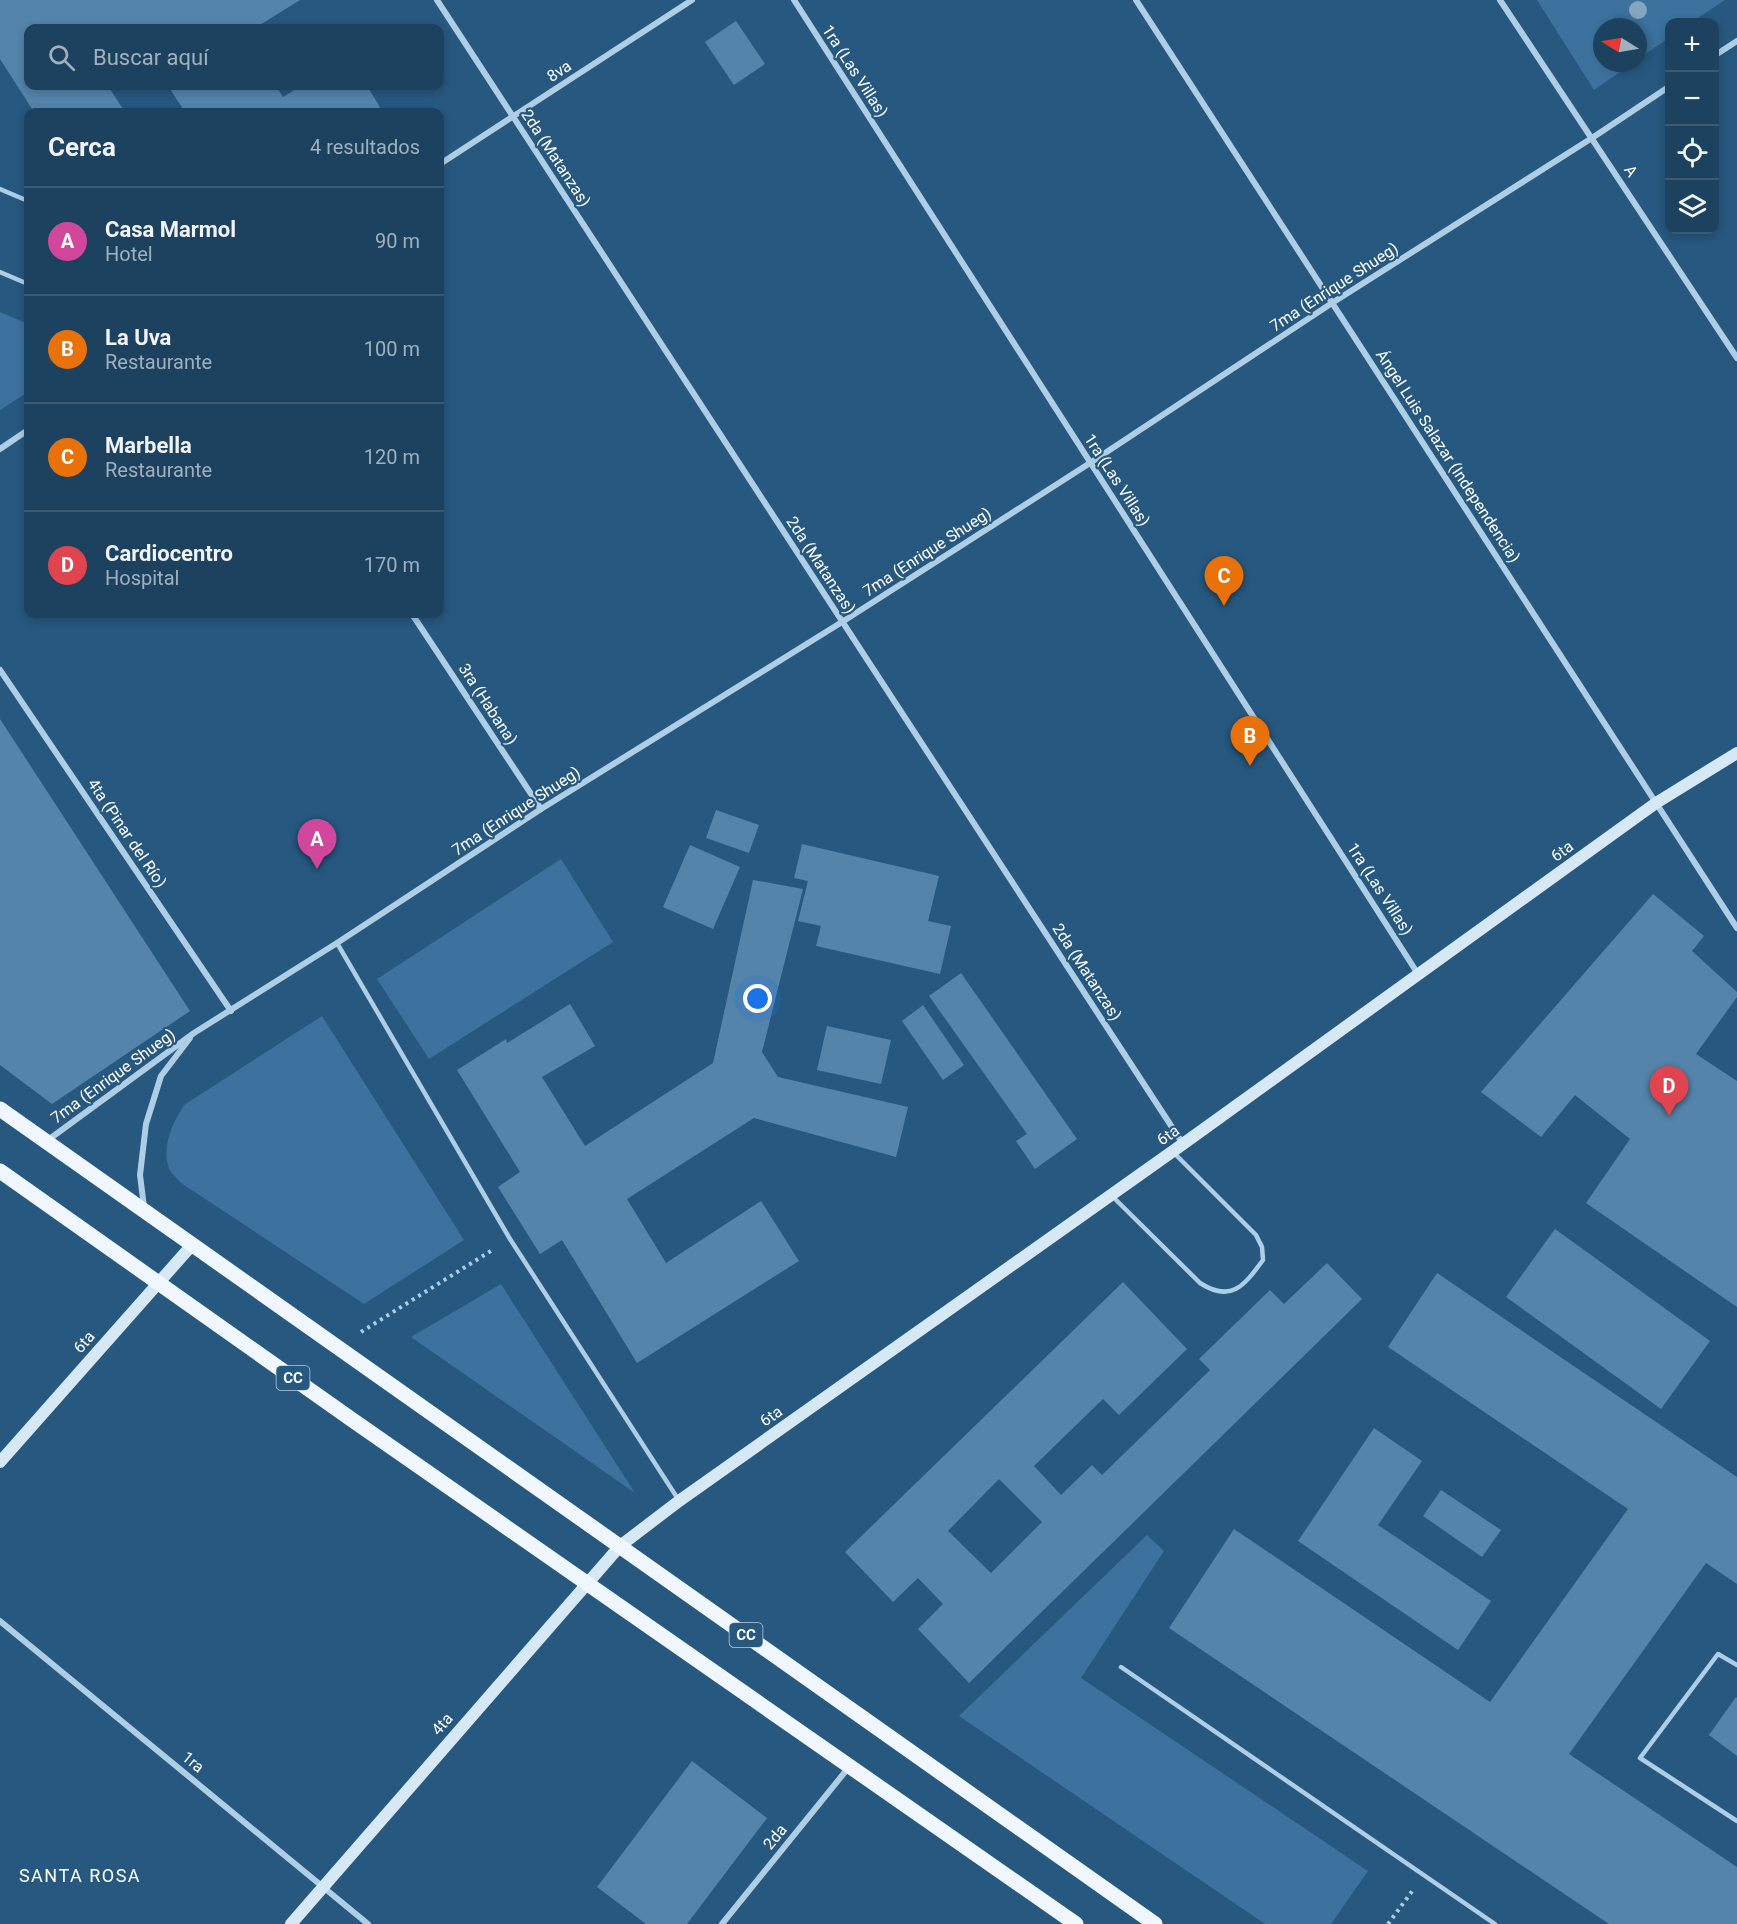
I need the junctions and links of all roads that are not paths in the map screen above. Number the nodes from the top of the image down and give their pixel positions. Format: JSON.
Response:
{"nodes":[{"id":1,"x":437,"y":0,"type":"edge"},
{"id":2,"x":692,"y":0,"type":"edge"},
{"id":3,"x":794,"y":0,"type":"edge"},
{"id":4,"x":1136,"y":0,"type":"edge"},
{"id":5,"x":1500,"y":0,"type":"edge"},
{"id":6,"x":1737,"y":41,"type":"edge"},
{"id":7,"x":1719,"y":53,"type":"edge"},
{"id":8,"x":1665,"y":89,"type":"edge"},
{"id":9,"x":513,"y":117,"type":"junction"},
{"id":10,"x":1593,"y":138,"type":"junction"},
{"id":11,"x":444,"y":161,"type":"edge"},
{"id":12,"x":0,"y":189,"type":"edge"},
{"id":13,"x":24,"y":199,"type":"edge"},
{"id":14,"x":0,"y":272,"type":"edge"},
{"id":15,"x":24,"y":282,"type":"edge"},
{"id":16,"x":1332,"y":303,"type":"junction"},
{"id":17,"x":1737,"y":358,"type":"edge"},
{"id":18,"x":24,"y":433,"type":"edge"},
{"id":19,"x":0,"y":449,"type":"edge"},
{"id":20,"x":1090,"y":463,"type":"junction"},
{"id":21,"x":415,"y":618,"type":"edge"},
{"id":22,"x":842,"y":622,"type":"junction"},
{"id":23,"x":0,"y":670,"type":"edge"},
{"id":24,"x":1737,"y":753,"type":"edge"},
{"id":25,"x":1656,"y":803,"type":"junction"},
{"id":26,"x":541,"y":809,"type":"junction"},
{"id":27,"x":1737,"y":928,"type":"edge"},
{"id":28,"x":337,"y":944,"type":"junction"},
{"id":29,"x":1419,"y":974,"type":"junction"},
{"id":30,"x":231,"y":1011,"type":"junction"},
{"id":31,"x":194,"y":1033,"type":"junction"},
{"id":32,"x":0,"y":1109,"type":"edge"},
{"id":33,"x":47,"y":1141,"type":"junction"},
{"id":34,"x":1183,"y":1144,"type":"junction"},
{"id":35,"x":1172,"y":1152,"type":"junction"},
{"id":36,"x":0,"y":1171,"type":"edge"},
{"id":37,"x":1111,"y":1195,"type":"junction"},
{"id":38,"x":145,"y":1212,"type":"junction"},
{"id":39,"x":192,"y":1245,"type":"junction"},
{"id":40,"x":158,"y":1283,"type":"junction"},
{"id":41,"x":0,"y":1462,"type":"edge"},
{"id":42,"x":679,"y":1501,"type":"junction"},
{"id":43,"x":620,"y":1546,"type":"junction"},
{"id":44,"x":587,"y":1582,"type":"junction"},
{"id":45,"x":0,"y":1621,"type":"edge"},
{"id":46,"x":1737,"y":1665,"type":"edge"},
{"id":47,"x":1121,"y":1666,"type":"dead end"},
{"id":48,"x":849,"y":1767,"type":"junction"},
{"id":49,"x":1737,"y":1821,"type":"edge"},
{"id":50,"x":323,"y":1887,"type":"junction"},
{"id":51,"x":291,"y":1924,"type":"edge"},
{"id":52,"x":368,"y":1924,"type":"edge"},
{"id":53,"x":722,"y":1924,"type":"edge"},
{"id":54,"x":1076,"y":1924,"type":"edge"},
{"id":55,"x":1155,"y":1924,"type":"edge"},
{"id":56,"x":1495,"y":1924,"type":"edge"}],
"edges":[{"from":1,"to":9,"type":"street","name":"2da (Matanzas)"},
{"from":2,"to":9,"type":"street","name":"8va"},
{"from":3,"to":20,"type":"street","name":"1ra (Las Villas)"},
{"from":4,"to":16,"type":"street","name":"Ángel Luis Salazar (Independencia)"},
{"from":5,"to":10,"type":"street","name":"A"},
{"from":6,"to":7,"type":"street"},
{"from":8,"to":10,"type":"street","name":"7ma (Enrique Shueg)"},
{"from":9,"to":11,"type":"street","name":"8va"},
{"from":9,"to":22,"type":"street","name":"2da (Matanzas)"},
{"from":10,"to":16,"type":"street","name":"7ma (Enrique Shueg)"},
{"from":10,"to":17,"type":"street","name":"A"},
{"from":12,"to":13,"type":"lane"},
{"from":14,"to":15,"type":"lane"},
{"from":16,"to":20,"type":"street","name":"7ma (Enrique Shueg)"},
{"from":16,"to":25,"type":"street","name":"Ángel Luis Salazar (Independencia)"},
{"from":18,"to":19,"type":"street"},
{"from":20,"to":22,"type":"street","name":"7ma (Enrique Shueg)"},
{"from":20,"to":29,"type":"street","name":"1ra (Las Villas)"},
{"from":21,"to":26,"type":"street","name":"3ra (Habana)"},
{"from":22,"to":26,"type":"street","name":"7ma (Enrique Shueg)"},
{"from":22,"to":34,"type":"street","name":"2da (Matanzas)"},
{"from":23,"to":30,"type":"street","name":"4ta (Pinar del Río)"},
{"from":24,"to":25,"type":"street","name":"6ta"},
{"from":25,"to":27,"type":"street","name":"Ángel Luis Salazar (Independencia)"},
{"from":25,"to":29,"type":"street","name":"6ta"},
{"from":26,"to":28,"type":"street","name":"7ma (Enrique Shueg)"},
{"from":28,"to":30,"type":"street","name":"7ma (Enrique Shueg)"},
{"from":28,"to":42,"type":"lane"},
{"from":29,"to":34,"type":"street","name":"6ta"},
{"from":30,"to":31,"type":"street","name":"7ma (Enrique Shueg)"},
{"from":31,"to":33,"type":"street","name":"7ma (Enrique Shueg)"},
{"from":31,"to":38,"type":"street","name":"7ma (Enrique Shueg)"},
{"from":32,"to":33,"type":"main road","number":"CC"},
{"from":33,"to":38,"type":"main road","number":"CC"},
{"from":34,"to":35,"type":"street","name":"6ta"},
{"from":35,"to":37,"type":"street","name":"6ta"},
{"from":35,"to":37,"type":"lane"},
{"from":36,"to":40,"type":"main road","number":"CC"},
{"from":37,"to":42,"type":"street","name":"6ta"},
{"from":38,"to":39,"type":"main road","number":"CC"},
{"from":39,"to":40,"type":"street","name":"6ta"},
{"from":39,"to":43,"type":"main road","number":"CC"},
{"from":40,"to":41,"type":"street","name":"6ta"},
{"from":40,"to":44,"type":"main road","number":"CC"},
{"from":42,"to":43,"type":"street","name":"6ta"},
{"from":43,"to":44,"type":"street","name":"4ta"},
{"from":43,"to":55,"type":"main road","number":"CC"},
{"from":44,"to":48,"type":"main road","number":"CC"},
{"from":44,"to":50,"type":"street","name":"4ta"},
{"from":45,"to":50,"type":"street","name":"1ra"},
{"from":46,"to":49,"type":"lane"},
{"from":47,"to":56,"type":"lane"},
{"from":48,"to":53,"type":"street","name":"2da"},
{"from":48,"to":54,"type":"main road","number":"CC"},
{"from":50,"to":51,"type":"street","name":"4ta"},
{"from":50,"to":52,"type":"street","name":"1ra"}]}
